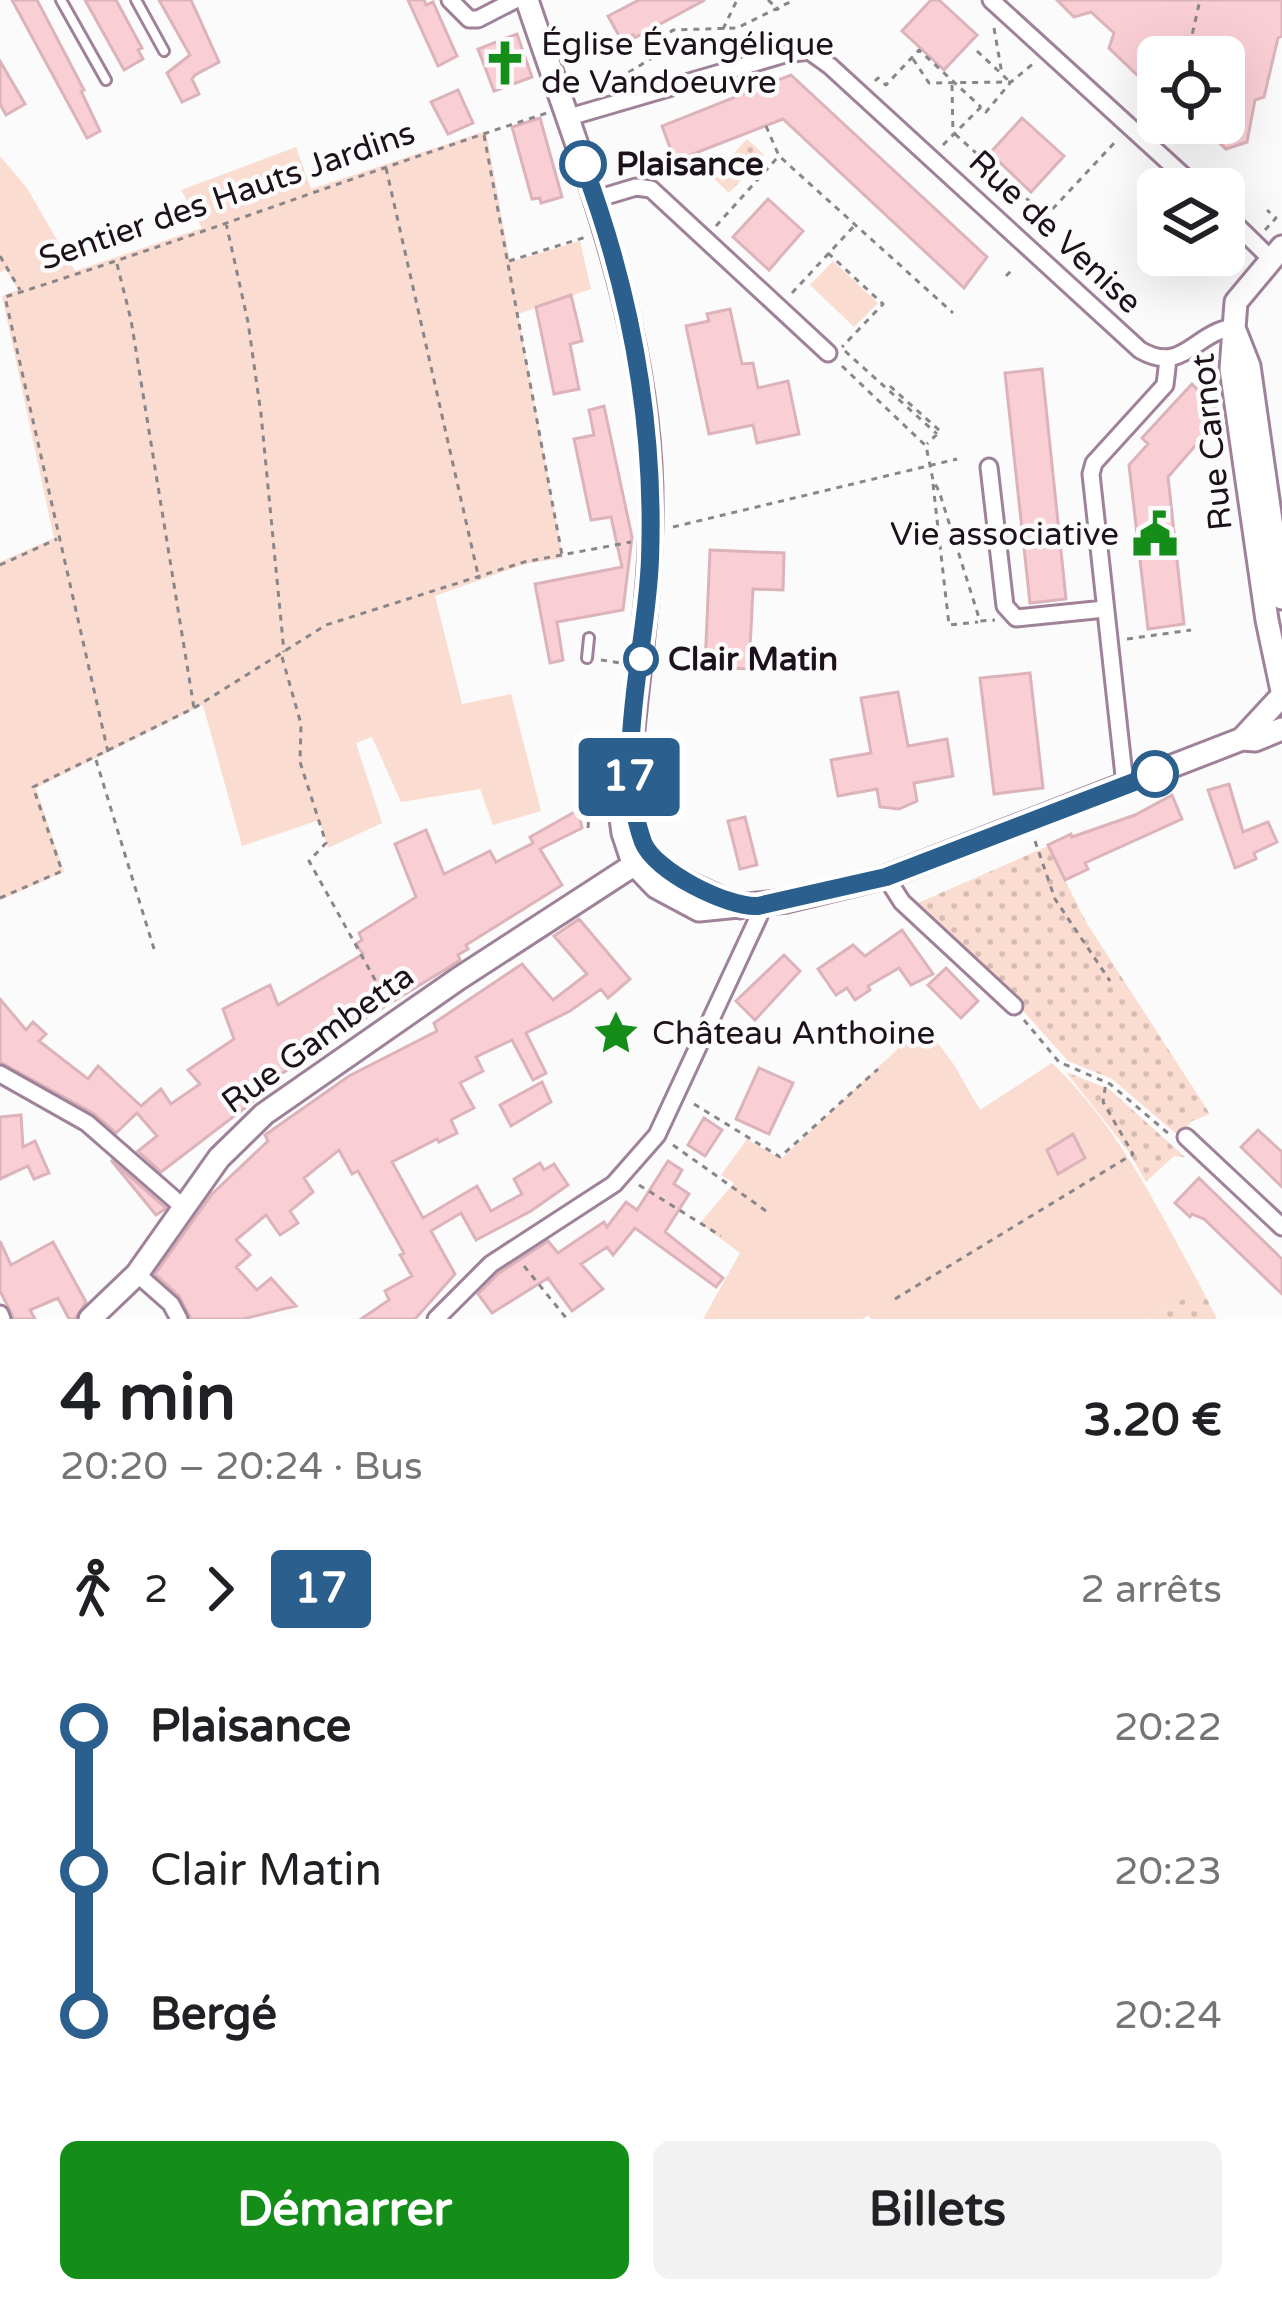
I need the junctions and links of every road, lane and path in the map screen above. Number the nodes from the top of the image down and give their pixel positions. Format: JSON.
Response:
{"nodes":[{"id":1,"x":61,"y":0,"type":"edge"},
{"id":2,"x":136,"y":0,"type":"edge"},
{"id":3,"x":450,"y":0,"type":"edge"},
{"id":4,"x":515,"y":0,"type":"edge"},
{"id":5,"x":527,"y":0,"type":"edge"},
{"id":6,"x":737,"y":0,"type":"edge"},
{"id":7,"x":768,"y":0,"type":"edge"},
{"id":8,"x":794,"y":0,"type":"edge"},
{"id":9,"x":991,"y":0,"type":"edge"},
{"id":10,"x":1200,"y":0,"type":"edge"},
{"id":11,"x":779,"y":10,"type":"junction"},
{"id":12,"x":998,"y":23,"type":"dead end"},
{"id":13,"x":722,"y":30,"type":"junction"},
{"id":14,"x":1192,"y":36,"type":"edge"},
{"id":15,"x":164,"y":51,"type":"dead end"},
{"id":16,"x":977,"y":51,"type":"dead end"},
{"id":17,"x":912,"y":57,"type":"junction"},
{"id":18,"x":1037,"y":61,"type":"dead end"},
{"id":19,"x":1002,"y":74,"type":"junction"},
{"id":20,"x":106,"y":80,"type":"dead end"},
{"id":21,"x":1011,"y":82,"type":"junction"},
{"id":22,"x":954,"y":84,"type":"junction"},
{"id":23,"x":608,"y":85,"type":"dead end"},
{"id":24,"x":861,"y":94,"type":"junction"},
{"id":25,"x":981,"y":107,"type":"junction"},
{"id":26,"x":566,"y":118,"type":"junction"},
{"id":27,"x":766,"y":126,"type":"dead end"},
{"id":28,"x":484,"y":134,"type":"junction"},
{"id":29,"x":954,"y":135,"type":"junction"},
{"id":30,"x":1119,"y":139,"type":"dead end"},
{"id":31,"x":779,"y":156,"type":"junction"},
{"id":32,"x":930,"y":157,"type":"junction"},
{"id":33,"x":385,"y":166,"type":"junction"},
{"id":34,"x":1175,"y":168,"type":"edge"},
{"id":35,"x":596,"y":200,"type":"junction"},
{"id":36,"x":1267,"y":211,"type":"dead end"},
{"id":37,"x":226,"y":221,"type":"junction"},
{"id":38,"x":855,"y":224,"type":"junction"},
{"id":39,"x":717,"y":225,"type":"dead end"},
{"id":40,"x":1245,"y":228,"type":"edge"},
{"id":41,"x":607,"y":230,"type":"junction"},
{"id":42,"x":1245,"y":233,"type":"edge"},
{"id":43,"x":828,"y":253,"type":"junction"},
{"id":44,"x":1276,"y":253,"type":"edge"},
{"id":45,"x":0,"y":256,"type":"edge"},
{"id":46,"x":116,"y":262,"type":"junction"},
{"id":47,"x":508,"y":262,"type":"junction"},
{"id":48,"x":1012,"y":270,"type":"dead end"},
{"id":49,"x":1006,"y":276,"type":"dead end"},
{"id":50,"x":794,"y":291,"type":"dead end"},
{"id":51,"x":21,"y":292,"type":"junction"},
{"id":52,"x":953,"y":314,"type":"dead end"},
{"id":53,"x":1234,"y":327,"type":"junction"},
{"id":54,"x":847,"y":352,"type":"dead end"},
{"id":55,"x":828,"y":353,"type":"dead end"},
{"id":56,"x":1168,"y":359,"type":"junction"},
{"id":57,"x":897,"y":378,"type":"dead end"},
{"id":58,"x":888,"y":387,"type":"junction"},
{"id":59,"x":926,"y":446,"type":"junction"},
{"id":60,"x":957,"y":459,"type":"dead end"},
{"id":61,"x":931,"y":465,"type":"junction"},
{"id":62,"x":989,"y":467,"type":"dead end"},
{"id":63,"x":933,"y":480,"type":"junction"},
{"id":64,"x":683,"y":524,"type":"dead end"},
{"id":65,"x":59,"y":538,"type":"junction"},
{"id":66,"x":651,"y":538,"type":"junction"},
{"id":67,"x":562,"y":555,"type":"junction"},
{"id":68,"x":0,"y":565,"type":"edge"},
{"id":69,"x":479,"y":580,"type":"junction"},
{"id":70,"x":1282,"y":598,"type":"edge"},
{"id":71,"x":1105,"y":609,"type":"junction"},
{"id":72,"x":1016,"y":618,"type":"junction"},
{"id":73,"x":980,"y":621,"type":"junction"},
{"id":74,"x":1191,"y":630,"type":"dead end"},
{"id":75,"x":590,"y":638,"type":"dead end"},
{"id":76,"x":1108,"y":641,"type":"junction"},
{"id":77,"x":283,"y":655,"type":"junction"},
{"id":78,"x":593,"y":659,"type":"joint"},
{"id":79,"x":617,"y":662,"type":"dead end"},
{"id":80,"x":1281,"y":702,"type":"edge"},
{"id":81,"x":194,"y":708,"type":"junction"},
{"id":82,"x":1282,"y":729,"type":"edge"},
{"id":83,"x":1241,"y":740,"type":"junction"},
{"id":84,"x":108,"y":752,"type":"junction"},
{"id":85,"x":95,"y":759,"type":"junction"},
{"id":86,"x":593,"y":764,"type":"dead end"},
{"id":87,"x":1125,"y":785,"type":"junction"},
{"id":88,"x":1027,"y":824,"type":"junction"},
{"id":89,"x":588,"y":828,"type":"dead end"},
{"id":90,"x":641,"y":859,"type":"junction"},
{"id":91,"x":886,"y":877,"type":"junction"},
{"id":92,"x":0,"y":898,"type":"edge"},
{"id":93,"x":749,"y":907,"type":"junction"},
{"id":94,"x":154,"y":950,"type":"dead end"},
{"id":95,"x":1110,"y":981,"type":"dead end"},
{"id":96,"x":1013,"y":1006,"type":"joint"},
{"id":97,"x":400,"y":1020,"type":"junction"},
{"id":98,"x":878,"y":1069,"type":"dead end"},
{"id":99,"x":0,"y":1074,"type":"edge"},
{"id":100,"x":1106,"y":1082,"type":"junction"},
{"id":101,"x":677,"y":1094,"type":"junction"},
{"id":102,"x":657,"y":1135,"type":"junction"},
{"id":103,"x":1186,"y":1137,"type":"joint"},
{"id":104,"x":623,"y":1174,"type":"junction"},
{"id":105,"x":182,"y":1206,"type":"junction"},
{"id":106,"x":766,"y":1211,"type":"dead end"},
{"id":107,"x":1282,"y":1227,"type":"edge"},
{"id":108,"x":721,"y":1236,"type":"dead end"},
{"id":109,"x":512,"y":1250,"type":"junction"},
{"id":110,"x":137,"y":1274,"type":"junction"},
{"id":111,"x":895,"y":1299,"type":"dead end"},
{"id":112,"x":90,"y":1319,"type":"edge"},
{"id":113,"x":179,"y":1319,"type":"edge"},
{"id":114,"x":436,"y":1319,"type":"edge"},
{"id":115,"x":567,"y":1319,"type":"edge"}],
"edges":[{"from":1,"to":20,"type":"lane"},
{"from":2,"to":15,"type":"lane"},
{"from":3,"to":4,"type":"street"},
{"from":5,"to":26,"type":"street"},
{"from":6,"to":13,"type":"path"},
{"from":7,"to":11,"type":"path"},
{"from":8,"to":11,"type":"path"},
{"from":9,"to":34,"type":"street"},
{"from":10,"to":14,"type":"path"},
{"from":11,"to":13,"type":"path"},
{"from":12,"to":19,"type":"path"},
{"from":13,"to":23,"type":"path"},
{"from":16,"to":19,"type":"path"},
{"from":17,"to":22,"type":"path"},
{"from":17,"to":22,"type":"path"},
{"from":17,"to":24,"type":"path"},
{"from":18,"to":21,"type":"path"},
{"from":19,"to":21,"type":"path"},
{"from":21,"to":22,"type":"path"},
{"from":21,"to":25,"type":"path"},
{"from":22,"to":25,"type":"path"},
{"from":22,"to":29,"type":"path"},
{"from":24,"to":26,"type":"street","name":"Rue de Venise"},
{"from":24,"to":32,"type":"street","name":"Rue de Venise"},
{"from":25,"to":29,"type":"path"},
{"from":26,"to":28,"type":"path","name":"Sentier des Hauts Jardins"},
{"from":26,"to":35,"type":"street"},
{"from":27,"to":31,"type":"path"},
{"from":28,"to":33,"type":"path","name":"Sentier des Hauts Jardins"},
{"from":28,"to":47,"type":"path"},
{"from":29,"to":30,"type":"path"},
{"from":29,"to":32,"type":"path"},
{"from":31,"to":38,"type":"path"},
{"from":31,"to":39,"type":"path"},
{"from":32,"to":56,"type":"street","name":"Rue de Venise"},
{"from":33,"to":37,"type":"path","name":"Sentier des Hauts Jardins"},
{"from":33,"to":69,"type":"path"},
{"from":35,"to":41,"type":"street"},
{"from":35,"to":55,"type":"street"},
{"from":36,"to":40,"type":"path"},
{"from":37,"to":46,"type":"path","name":"Sentier des Hauts Jardins"},
{"from":37,"to":77,"type":"path"},
{"from":38,"to":43,"type":"path"},
{"from":38,"to":52,"type":"path"},
{"from":41,"to":47,"type":"path"},
{"from":41,"to":66,"type":"street"},
{"from":42,"to":44,"type":"street"},
{"from":43,"to":50,"type":"path"},
{"from":43,"to":59,"type":"path"},
{"from":44,"to":53,"type":"street","name":"Rue Carnot"},
{"from":45,"to":51,"type":"path"},
{"from":46,"to":51,"type":"path","name":"Sentier des Hauts Jardins"},
{"from":46,"to":81,"type":"path"},
{"from":47,"to":67,"type":"path"},
{"from":48,"to":49,"type":"path"},
{"from":51,"to":65,"type":"path","name":"Sentier des Hauts Jardins"},
{"from":53,"to":56,"type":"street"},
{"from":53,"to":70,"type":"street","name":"Rue Carnot"},
{"from":53,"to":80,"type":"street","name":"Rue Carnot"},
{"from":54,"to":58,"type":"path"},
{"from":56,"to":71,"type":"street"},
{"from":57,"to":58,"type":"path"},
{"from":58,"to":59,"type":"path"},
{"from":59,"to":61,"type":"path"},
{"from":60,"to":61,"type":"path"},
{"from":61,"to":63,"type":"path"},
{"from":61,"to":64,"type":"path"},
{"from":62,"to":72,"type":"street"},
{"from":63,"to":73,"type":"path"},
{"from":63,"to":73,"type":"path"},
{"from":65,"to":68,"type":"path"},
{"from":65,"to":84,"type":"path","name":"Sentier des Hauts Jardins"},
{"from":66,"to":67,"type":"path"},
{"from":66,"to":90,"type":"street"},
{"from":67,"to":69,"type":"path"},
{"from":69,"to":77,"type":"path"},
{"from":71,"to":72,"type":"street"},
{"from":71,"to":76,"type":"street"},
{"from":72,"to":73,"type":"path"},
{"from":74,"to":76,"type":"path"},
{"from":75,"to":78,"type":"lane"},
{"from":76,"to":87,"type":"street"},
{"from":77,"to":81,"type":"path"},
{"from":77,"to":97,"type":"path"},
{"from":78,"to":79,"type":"path"},
{"from":80,"to":83,"type":"street"},
{"from":81,"to":84,"type":"path"},
{"from":82,"to":83,"type":"street"},
{"from":83,"to":87,"type":"street"},
{"from":84,"to":85,"type":"path"},
{"from":85,"to":92,"type":"path"},
{"from":85,"to":94,"type":"path"},
{"from":86,"to":89,"type":"path"},
{"from":87,"to":88,"type":"street"},
{"from":88,"to":91,"type":"street"},
{"from":88,"to":95,"type":"path"},
{"from":90,"to":93,"type":"street"},
{"from":90,"to":97,"type":"street","name":"Rue Gambetta"},
{"from":91,"to":93,"type":"street"},
{"from":91,"to":96,"type":"street"},
{"from":93,"to":101,"type":"street"},
{"from":96,"to":100,"type":"path"},
{"from":97,"to":105,"type":"street","name":"Rue Gambetta"},
{"from":98,"to":101,"type":"path"},
{"from":99,"to":105,"type":"street"},
{"from":100,"to":103,"type":"path"},
{"from":100,"to":111,"type":"path"},
{"from":101,"to":102,"type":"street"},
{"from":102,"to":104,"type":"street"},
{"from":102,"to":106,"type":"path"},
{"from":103,"to":107,"type":"street"},
{"from":104,"to":108,"type":"path"},
{"from":104,"to":109,"type":"street"},
{"from":105,"to":110,"type":"street","name":"Rue Gambetta"},
{"from":109,"to":114,"type":"street"},
{"from":109,"to":115,"type":"path"},
{"from":110,"to":112,"type":"street","name":"Rue Gambetta"},
{"from":110,"to":113,"type":"street"}]}
